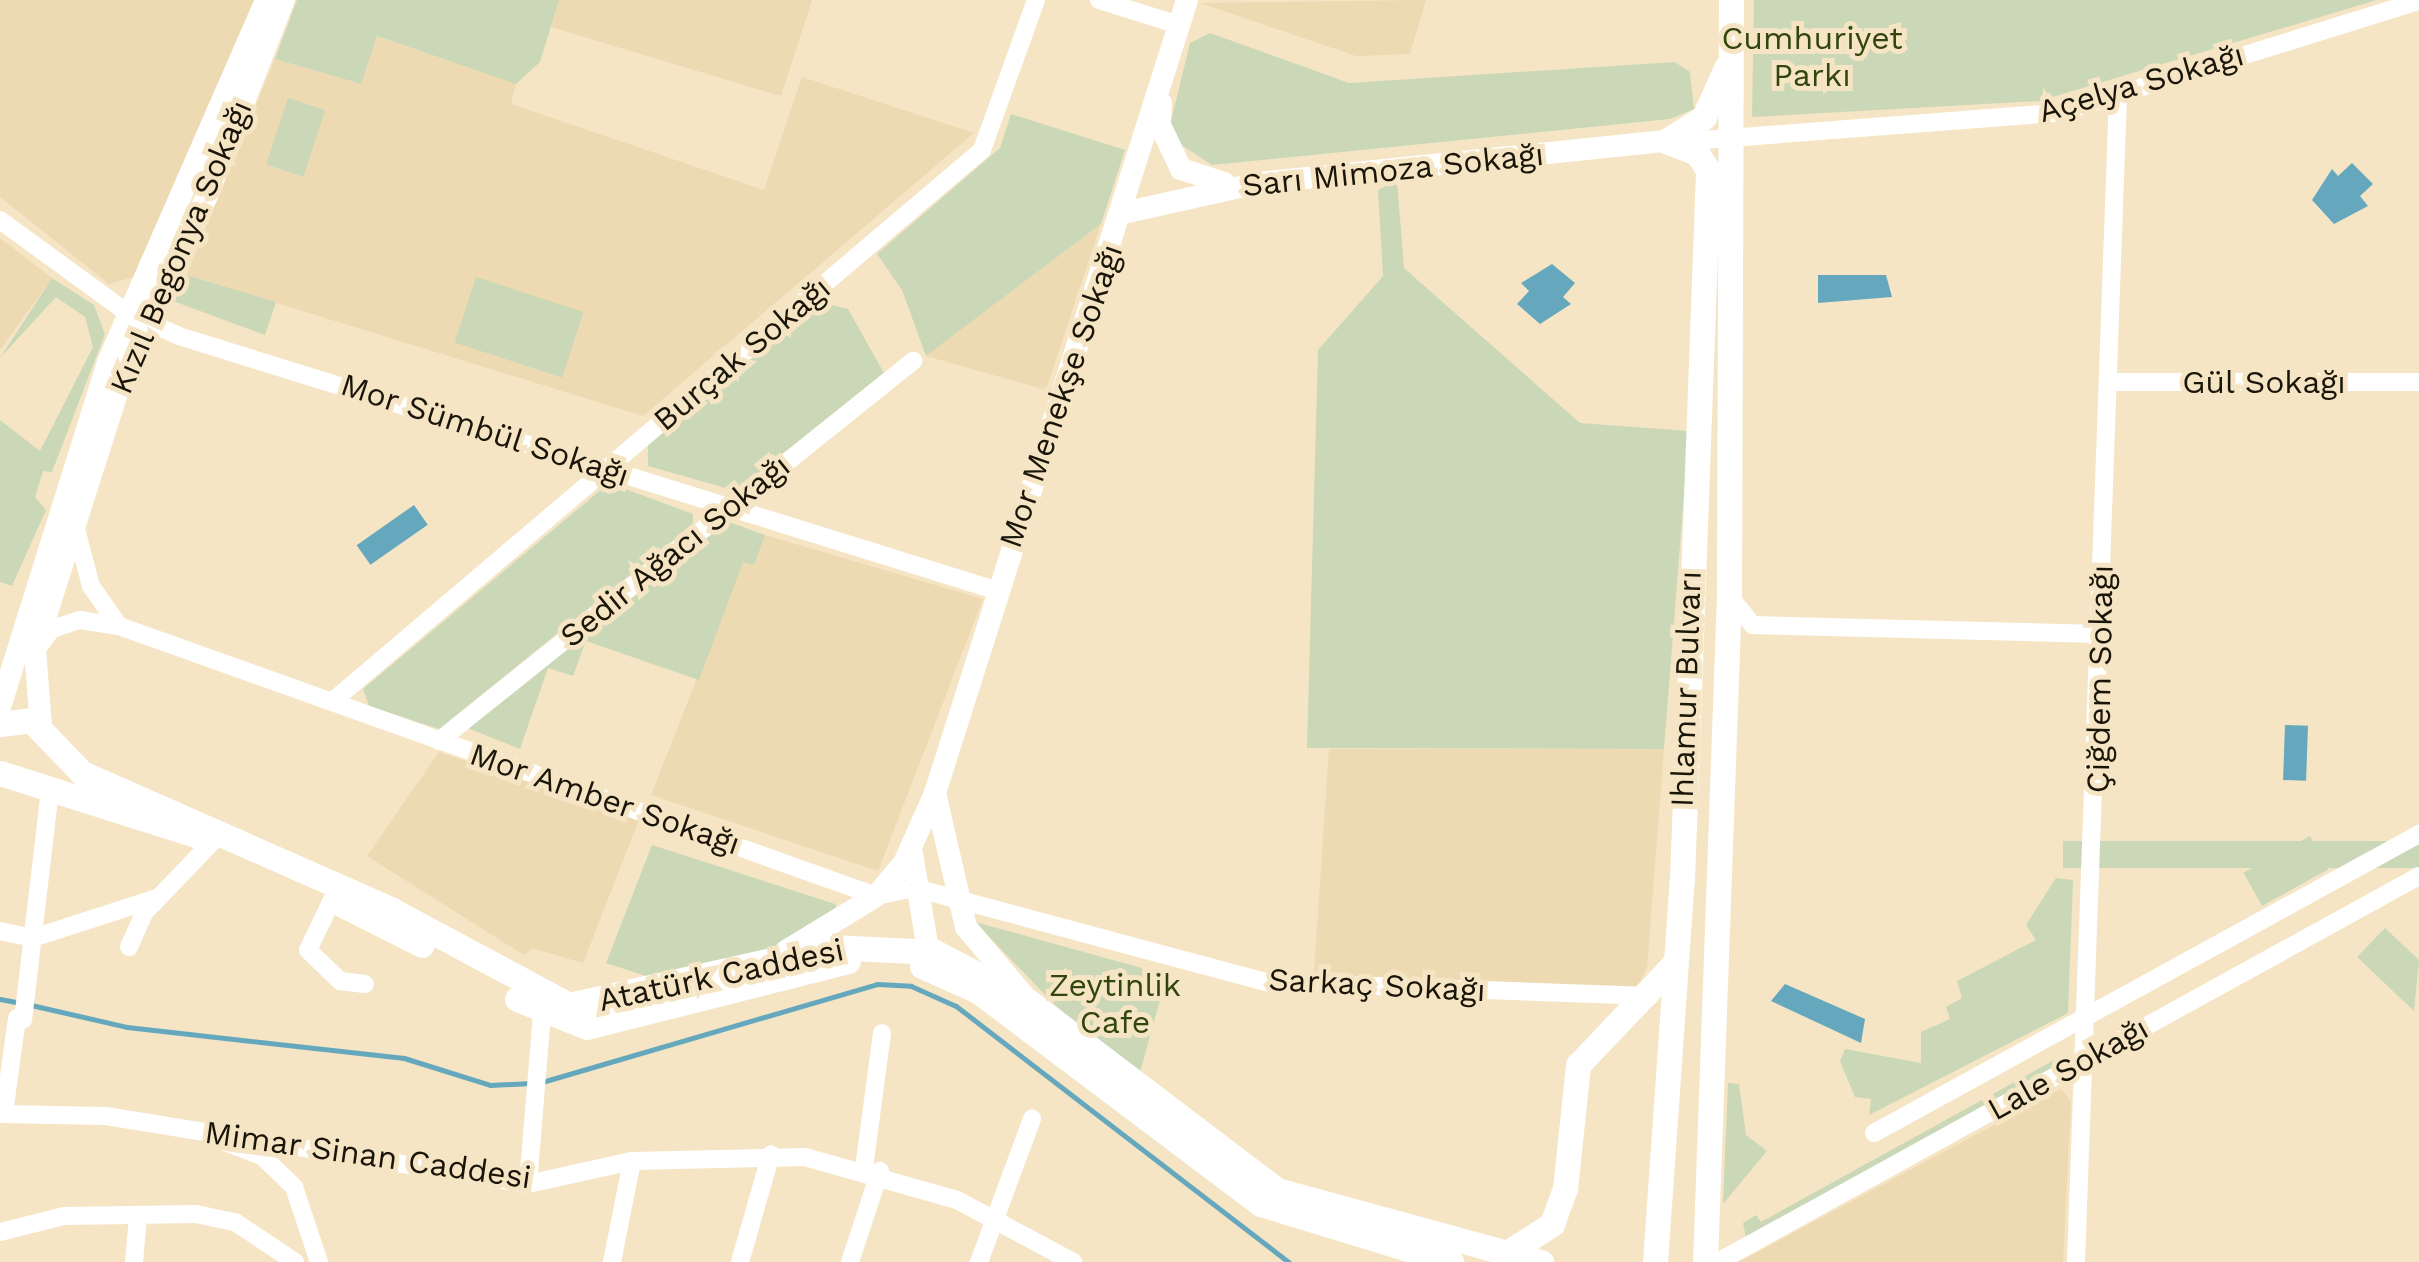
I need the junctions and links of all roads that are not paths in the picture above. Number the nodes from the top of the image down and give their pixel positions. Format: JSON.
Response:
{"nodes":[{"id":1,"x":266,"y":0,"type":"edge"},
{"id":2,"x":284,"y":0,"type":"edge"},
{"id":3,"x":1036,"y":0,"type":"edge"},
{"id":4,"x":1099,"y":0,"type":"edge"},
{"id":5,"x":1188,"y":0,"type":"edge"},
{"id":6,"x":1731,"y":0,"type":"edge"},
{"id":7,"x":2419,"y":1,"type":"edge"},
{"id":8,"x":1179,"y":26,"type":"junction"},
{"id":9,"x":1730,"y":50,"type":"junction"},
{"id":10,"x":1162,"y":77,"type":"junction"},
{"id":11,"x":2118,"y":95,"type":"junction"},
{"id":12,"x":1666,"y":142,"type":"junction"},
{"id":13,"x":1737,"y":142,"type":"junction"},
{"id":14,"x":1258,"y":183,"type":"junction"},
{"id":15,"x":1123,"y":213,"type":"junction"},
{"id":16,"x":0,"y":220,"type":"edge"},
{"id":17,"x":136,"y":318,"type":"junction"},
{"id":18,"x":913,"y":361,"type":"dead end"},
{"id":19,"x":2108,"y":382,"type":"junction"},
{"id":20,"x":2419,"y":382,"type":"edge"},
{"id":21,"x":606,"y":468,"type":"junction"},
{"id":22,"x":728,"y":508,"type":"junction"},
{"id":23,"x":76,"y":523,"type":"junction"},
{"id":24,"x":996,"y":590,"type":"junction"},
{"id":25,"x":1730,"y":595,"type":"junction"},
{"id":26,"x":119,"y":626,"type":"junction"},
{"id":27,"x":2100,"y":634,"type":"junction"},
{"id":28,"x":35,"y":650,"type":"junction"},
{"id":29,"x":334,"y":700,"type":"junction"},
{"id":30,"x":0,"y":707,"type":"edge"},
{"id":31,"x":0,"y":724,"type":"edge"},
{"id":32,"x":44,"y":731,"type":"junction"},
{"id":33,"x":438,"y":740,"type":"junction"},
{"id":34,"x":3,"y":774,"type":"edge"},
{"id":35,"x":50,"y":790,"type":"junction"},
{"id":36,"x":936,"y":793,"type":"junction"},
{"id":37,"x":2419,"y":834,"type":"edge"},
{"id":38,"x":212,"y":842,"type":"junction"},
{"id":39,"x":911,"y":848,"type":"junction"},
{"id":40,"x":2419,"y":876,"type":"edge"},
{"id":41,"x":916,"y":888,"type":"junction"},
{"id":42,"x":876,"y":896,"type":"junction"},
{"id":43,"x":157,"y":898,"type":"junction"},
{"id":44,"x":954,"y":898,"type":"junction"},
{"id":45,"x":332,"y":900,"type":"junction"},
{"id":46,"x":0,"y":931,"type":"edge"},
{"id":47,"x":33,"y":938,"type":"junction"},
{"id":48,"x":129,"y":946,"type":"dead end"},
{"id":49,"x":929,"y":959,"type":"junction"},
{"id":50,"x":765,"y":961,"type":"junction"},
{"id":51,"x":1674,"y":965,"type":"junction"},
{"id":52,"x":365,"y":984,"type":"dead end"},
{"id":53,"x":1651,"y":996,"type":"junction"},
{"id":54,"x":1028,"y":1001,"type":"junction"},
{"id":55,"x":542,"y":1003,"type":"junction"},
{"id":56,"x":2088,"y":1008,"type":"junction"},
{"id":57,"x":882,"y":1034,"type":"dead end"},
{"id":58,"x":2086,"y":1058,"type":"junction"},
{"id":59,"x":6,"y":1060,"type":"edge"},
{"id":60,"x":2,"y":1113,"type":"edge"},
{"id":61,"x":1032,"y":1119,"type":"dead end"},
{"id":62,"x":196,"y":1132,"type":"junction"},
{"id":63,"x":1874,"y":1132,"type":"dead end"},
{"id":64,"x":771,"y":1154,"type":"junction"},
{"id":65,"x":632,"y":1161,"type":"junction"},
{"id":66,"x":872,"y":1170,"type":"junction"},
{"id":67,"x":528,"y":1184,"type":"junction"},
{"id":68,"x":993,"y":1215,"type":"junction"},
{"id":69,"x":138,"y":1216,"type":"junction"},
{"id":70,"x":0,"y":1232,"type":"edge"},
{"id":71,"x":1510,"y":1251,"type":"junction"},
{"id":72,"x":134,"y":1262,"type":"edge"},
{"id":73,"x":295,"y":1262,"type":"edge"},
{"id":74,"x":319,"y":1262,"type":"edge"},
{"id":75,"x":612,"y":1262,"type":"edge"},
{"id":76,"x":740,"y":1262,"type":"edge"},
{"id":77,"x":850,"y":1262,"type":"edge"},
{"id":78,"x":979,"y":1262,"type":"edge"},
{"id":79,"x":1073,"y":1262,"type":"edge"},
{"id":80,"x":1451,"y":1262,"type":"edge"},
{"id":81,"x":1541,"y":1262,"type":"edge"},
{"id":82,"x":1655,"y":1262,"type":"edge"},
{"id":83,"x":1705,"y":1262,"type":"edge"},
{"id":84,"x":1718,"y":1262,"type":"edge"},
{"id":85,"x":2076,"y":1262,"type":"edge"}],
"edges":[{"from":1,"to":17,"type":"street","name":"Kızıl Begonya Sokağı"},
{"from":2,"to":17,"type":"street","name":"Kızıl Begonya Sokağı"},
{"from":3,"to":21,"type":"street","name":"Burçak Sokağı"},
{"from":4,"to":8,"type":"street"},
{"from":5,"to":8,"type":"street","name":"Mor Menekşe Sokağı"},
{"from":6,"to":9,"type":"main road","name":"Ihlamur Bulvarı"},
{"from":7,"to":11,"type":"street","name":"Açelya Sokağı"},
{"from":8,"to":10,"type":"street","name":"Mor Menekşe Sokağı"},
{"from":9,"to":12,"type":"main road"},
{"from":9,"to":13,"type":"main road","name":"Ihlamur Bulvarı"},
{"from":10,"to":14,"type":"street"},
{"from":10,"to":15,"type":"street","name":"Mor Menekşe Sokağı"},
{"from":11,"to":13,"type":"street","name":"Açelya Sokağı"},
{"from":11,"to":19,"type":"street","name":"Çiğdem Sokağı"},
{"from":12,"to":13,"type":"street","name":"Açelya Sokağı"},
{"from":12,"to":14,"type":"street","name":"Sarı Mimoza Sokağı"},
{"from":12,"to":51,"type":"main road","name":"Ihlamur Bulvarı"},
{"from":13,"to":25,"type":"main road","name":"Ihlamur Bulvarı"},
{"from":14,"to":15,"type":"street","name":"Sarı Mimoza Sokağı"},
{"from":15,"to":24,"type":"street","name":"Mor Menekşe Sokağı"},
{"from":16,"to":17,"type":"street","name":"Mor Sümbül Sokağı"},
{"from":17,"to":21,"type":"street","name":"Mor Sümbül Sokağı"},
{"from":17,"to":23,"type":"street","name":"Kızıl Begonya Sokağı"},
{"from":17,"to":30,"type":"street","name":"Kızıl Begonya Sokağı"},
{"from":18,"to":22,"type":"street","name":"Sedir Ağacı Sokağı"},
{"from":19,"to":20,"type":"street","name":"Gül Sokağı"},
{"from":19,"to":27,"type":"street","name":"Çiğdem Sokağı"},
{"from":21,"to":22,"type":"street","name":"Mor Sümbül Sokağı"},
{"from":21,"to":29,"type":"street","name":"Burçak Sokağı"},
{"from":22,"to":24,"type":"street","name":"Mor Sümbül Sokağı"},
{"from":22,"to":33,"type":"street","name":"Sedir Ağacı Sokağı"},
{"from":23,"to":26,"type":"street"},
{"from":23,"to":28,"type":"street","name":"Kızıl Begonya Sokağı"},
{"from":24,"to":36,"type":"street","name":"Mor Menekşe Sokağı"},
{"from":25,"to":27,"type":"street","name":"Ihlamur Bulvarı"},
{"from":25,"to":83,"type":"main road","name":"Ihlamur Bulvarı"},
{"from":26,"to":28,"type":"street","name":"Mor Amber Sokağı"},
{"from":26,"to":29,"type":"street","name":"Mor Amber Sokağı"},
{"from":27,"to":56,"type":"street","name":"Çiğdem Sokağı"},
{"from":28,"to":32,"type":"street","name":"Kızıl Begonya Sokağı"},
{"from":29,"to":33,"type":"street","name":"Mor Amber Sokağı"},
{"from":31,"to":32,"type":"main road"},
{"from":32,"to":34,"type":"main road"},
{"from":32,"to":55,"type":"main road","name":"Atatürk Caddesi"},
{"from":33,"to":42,"type":"street","name":"Mor Amber Sokağı"},
{"from":34,"to":35,"type":"main road","name":"Atatürk Caddesi"},
{"from":35,"to":38,"type":"main road","name":"Atatürk Caddesi"},
{"from":35,"to":47,"type":"street"},
{"from":36,"to":39,"type":"street","name":"Mor Menekşe Sokağı"},
{"from":36,"to":44,"type":"street"},
{"from":37,"to":56,"type":"street","name":"Lale Sokağı"},
{"from":38,"to":43,"type":"street"},
{"from":38,"to":45,"type":"main road","name":"Atatürk Caddesi"},
{"from":39,"to":41,"type":"street"},
{"from":39,"to":42,"type":"street","name":"Mor Menekşe Sokağı"},
{"from":40,"to":58,"type":"street","name":"Lale Sokağı"},
{"from":41,"to":42,"type":"street","name":"Sarkaç Sokağı"},
{"from":41,"to":44,"type":"street","name":"Sarkaç Sokağı"},
{"from":41,"to":49,"type":"street"},
{"from":42,"to":50,"type":"street"},
{"from":43,"to":47,"type":"street"},
{"from":43,"to":48,"type":"street"},
{"from":44,"to":53,"type":"street","name":"Sarkaç Sokağı"},
{"from":44,"to":54,"type":"street"},
{"from":45,"to":52,"type":"street"},
{"from":45,"to":55,"type":"main road","name":"Atatürk Caddesi"},
{"from":46,"to":47,"type":"street"},
{"from":47,"to":59,"type":"street"},
{"from":49,"to":50,"type":"main road","name":"Atatürk Caddesi"},
{"from":49,"to":54,"type":"main road","name":"Atatürk Caddesi"},
{"from":49,"to":55,"type":"main road","name":"Atatürk Caddesi"},
{"from":49,"to":80,"type":"main road","name":"Atatürk Caddesi"},
{"from":50,"to":55,"type":"main road","name":"Atatürk Caddesi"},
{"from":51,"to":53,"type":"main road"},
{"from":51,"to":82,"type":"main road","name":"Ihlamur Bulvarı"},
{"from":53,"to":71,"type":"main road"},
{"from":54,"to":71,"type":"main road","name":"Atatürk Caddesi"},
{"from":55,"to":67,"type":"street"},
{"from":56,"to":58,"type":"street","name":"Çiğdem Sokağı"},
{"from":56,"to":63,"type":"street","name":"Lale Sokağı"},
{"from":57,"to":66,"type":"street"},
{"from":58,"to":84,"type":"street","name":"Lale Sokağı"},
{"from":58,"to":85,"type":"street","name":"Çiğdem Sokağı"},
{"from":59,"to":60,"type":"street"},
{"from":60,"to":62,"type":"street","name":"Mimar Sinan Caddesi"},
{"from":61,"to":68,"type":"street"},
{"from":62,"to":67,"type":"street","name":"Mimar Sinan Caddesi"},
{"from":62,"to":74,"type":"street"},
{"from":64,"to":65,"type":"street","name":"Mimar Sinan Caddesi"},
{"from":64,"to":66,"type":"street","name":"Mimar Sinan Caddesi"},
{"from":64,"to":76,"type":"street"},
{"from":65,"to":67,"type":"street","name":"Mimar Sinan Caddesi"},
{"from":65,"to":75,"type":"street"},
{"from":66,"to":68,"type":"street","name":"Mimar Sinan Caddesi"},
{"from":66,"to":77,"type":"street"},
{"from":68,"to":78,"type":"street"},
{"from":68,"to":79,"type":"street","name":"Mimar Sinan Caddesi"},
{"from":69,"to":70,"type":"street"},
{"from":69,"to":72,"type":"street"},
{"from":69,"to":73,"type":"street"},
{"from":71,"to":81,"type":"main road","name":"Atatürk Caddesi"}]}
